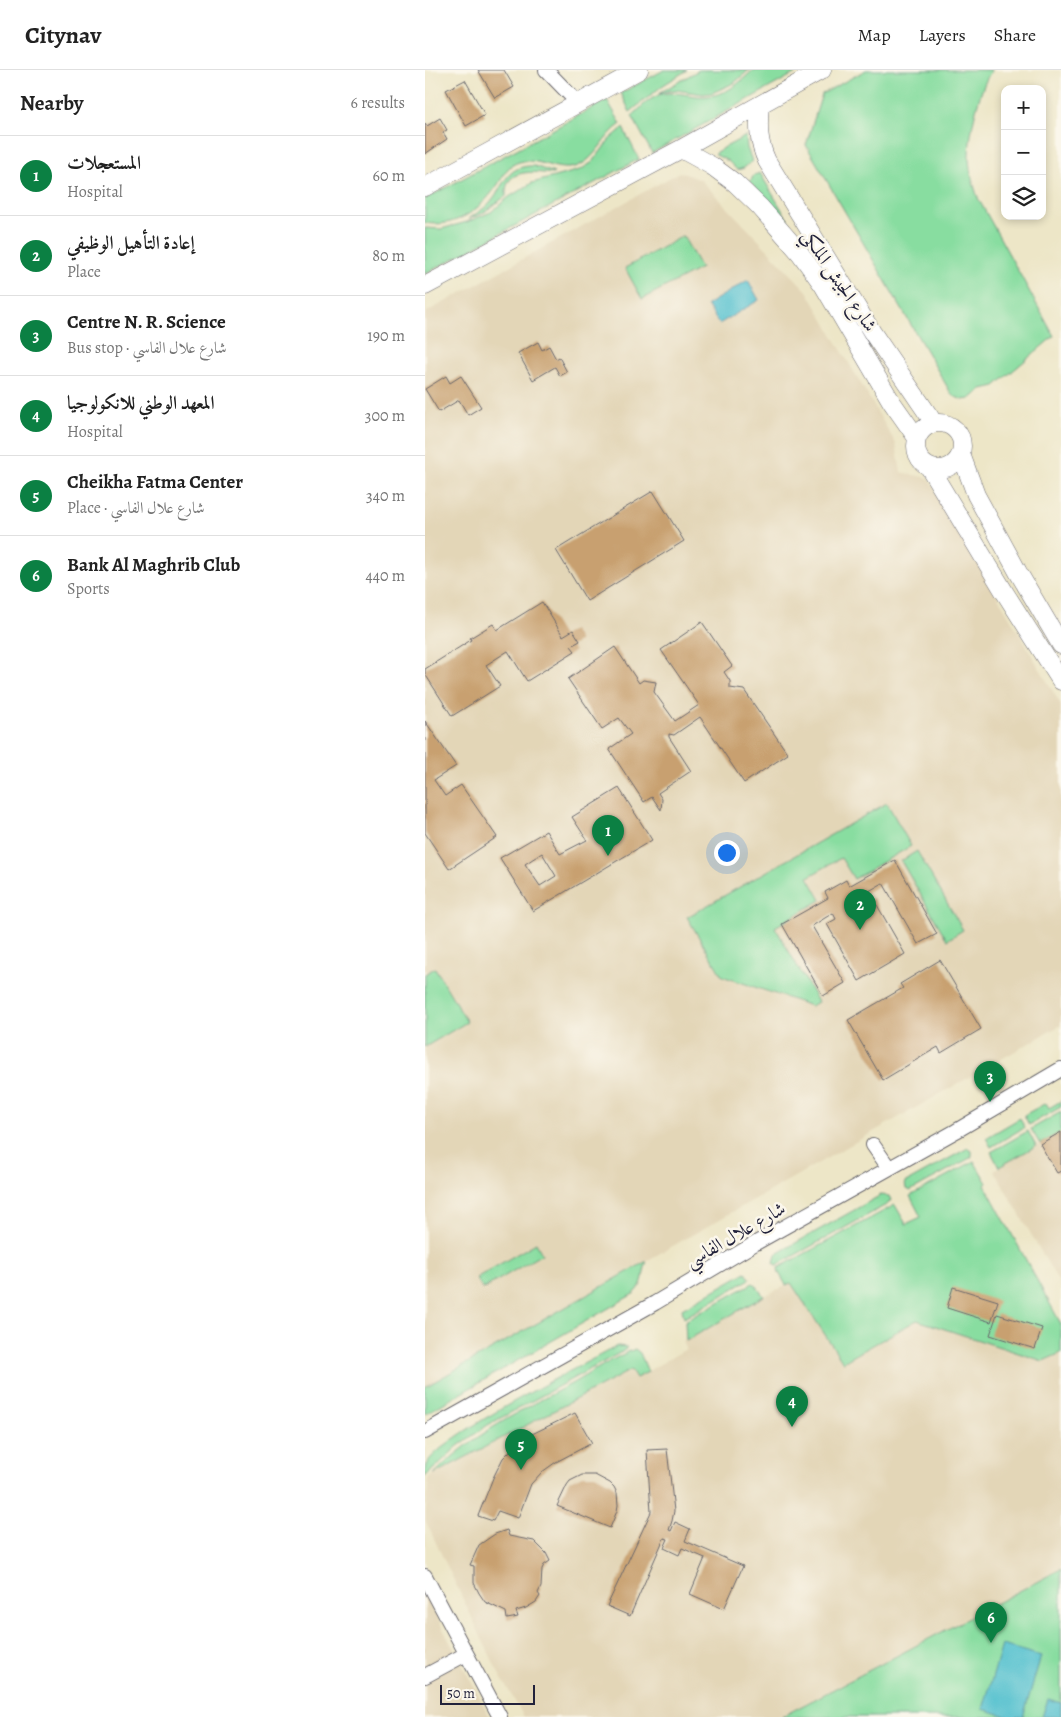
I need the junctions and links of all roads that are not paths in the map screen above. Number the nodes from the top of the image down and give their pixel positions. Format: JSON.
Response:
{"nodes":[{"id":1,"x":546,"y":70,"type":"edge"},
{"id":2,"x":639,"y":70,"type":"edge"},
{"id":3,"x":822,"y":70,"type":"edge"},
{"id":4,"x":578,"y":103,"type":"junction"},
{"id":5,"x":760,"y":105,"type":"junction"},
{"id":6,"x":681,"y":148,"type":"junction"},
{"id":7,"x":425,"y":187,"type":"edge"},
{"id":8,"x":425,"y":286,"type":"edge"},
{"id":9,"x":934,"y":423,"type":"junction"},
{"id":10,"x":917,"y":438,"type":"junction"},
{"id":11,"x":961,"y":454,"type":"junction"},
{"id":12,"x":929,"y":467,"type":"junction"},
{"id":13,"x":1061,"y":645,"type":"edge"},
{"id":14,"x":1061,"y":681,"type":"edge"},
{"id":15,"x":1061,"y":1069,"type":"edge"},
{"id":16,"x":873,"y":1145,"type":"dead end"},
{"id":17,"x":889,"y":1168,"type":"junction"},
{"id":18,"x":426,"y":1433,"type":"edge"},
{"id":19,"x":425,"y":1576,"type":"edge"},
{"id":20,"x":466,"y":1654,"type":"junction"},
{"id":21,"x":425,"y":1676,"type":"edge"},
{"id":22,"x":500,"y":1717,"type":"edge"}],
"edges":[{"from":1,"to":4,"type":"street"},
{"from":2,"to":4,"type":"main road"},
{"from":3,"to":5,"type":"main road"},
{"from":4,"to":7,"type":"main road"},
{"from":5,"to":6,"type":"main road"},
{"from":5,"to":9,"type":"main road","name":"شارع الجيش الملكي"},
{"from":6,"to":8,"type":"main road"},
{"from":6,"to":10,"type":"main road","name":"شارع الجيش الملكي"},
{"from":9,"to":10,"type":"main road"},
{"from":9,"to":11,"type":"main road"},
{"from":10,"to":12,"type":"main road"},
{"from":11,"to":12,"type":"main road"},
{"from":11,"to":13,"type":"main road"},
{"from":12,"to":14,"type":"main road"},
{"from":15,"to":17,"type":"street","name":"شارع علال الفاسي"},
{"from":16,"to":17,"type":"street"},
{"from":17,"to":18,"type":"street","name":"شارع علال الفاسي"},
{"from":19,"to":20,"type":"street"},
{"from":20,"to":21,"type":"street"},
{"from":20,"to":22,"type":"street"}]}
